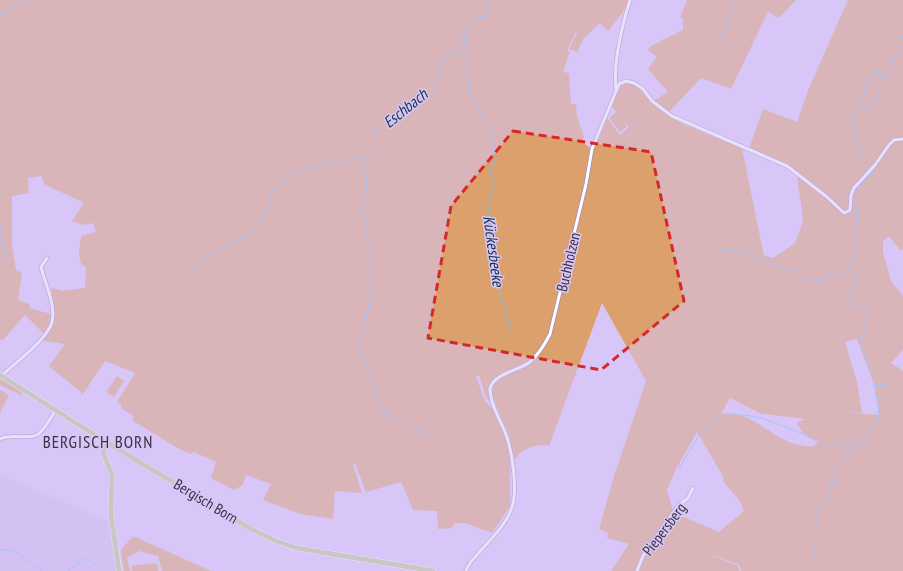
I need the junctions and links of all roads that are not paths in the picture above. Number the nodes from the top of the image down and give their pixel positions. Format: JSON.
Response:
{"nodes":[{"id":1,"x":630,"y":0,"type":"edge"},
{"id":2,"x":616,"y":89,"type":"junction"},
{"id":3,"x":903,"y":139,"type":"edge"},
{"id":4,"x":47,"y":258,"type":"dead end"},
{"id":5,"x":1,"y":375,"type":"edge"},
{"id":6,"x":56,"y":410,"type":"junction"},
{"id":7,"x":0,"y":439,"type":"edge"},
{"id":8,"x":106,"y":442,"type":"junction"},
{"id":9,"x":693,"y":488,"type":"dead end"},
{"id":10,"x":119,"y":571,"type":"edge"},
{"id":11,"x":433,"y":571,"type":"edge"},
{"id":12,"x":466,"y":571,"type":"edge"},
{"id":13,"x":636,"y":571,"type":"edge"}],
"edges":[{"from":1,"to":2,"type":"street","name":"Buchholzen"},
{"from":2,"to":3,"type":"street"},
{"from":2,"to":12,"type":"street","name":"Buchholzen"},
{"from":4,"to":5,"type":"street"},
{"from":5,"to":6,"type":"main road","name":"Bergisch Born"},
{"from":6,"to":7,"type":"street"},
{"from":6,"to":8,"type":"main road","name":"Bergisch Born"},
{"from":8,"to":10,"type":"main road"},
{"from":8,"to":11,"type":"main road","name":"Bergisch Born"},
{"from":9,"to":13,"type":"street","name":"Piepersberg"}]}
